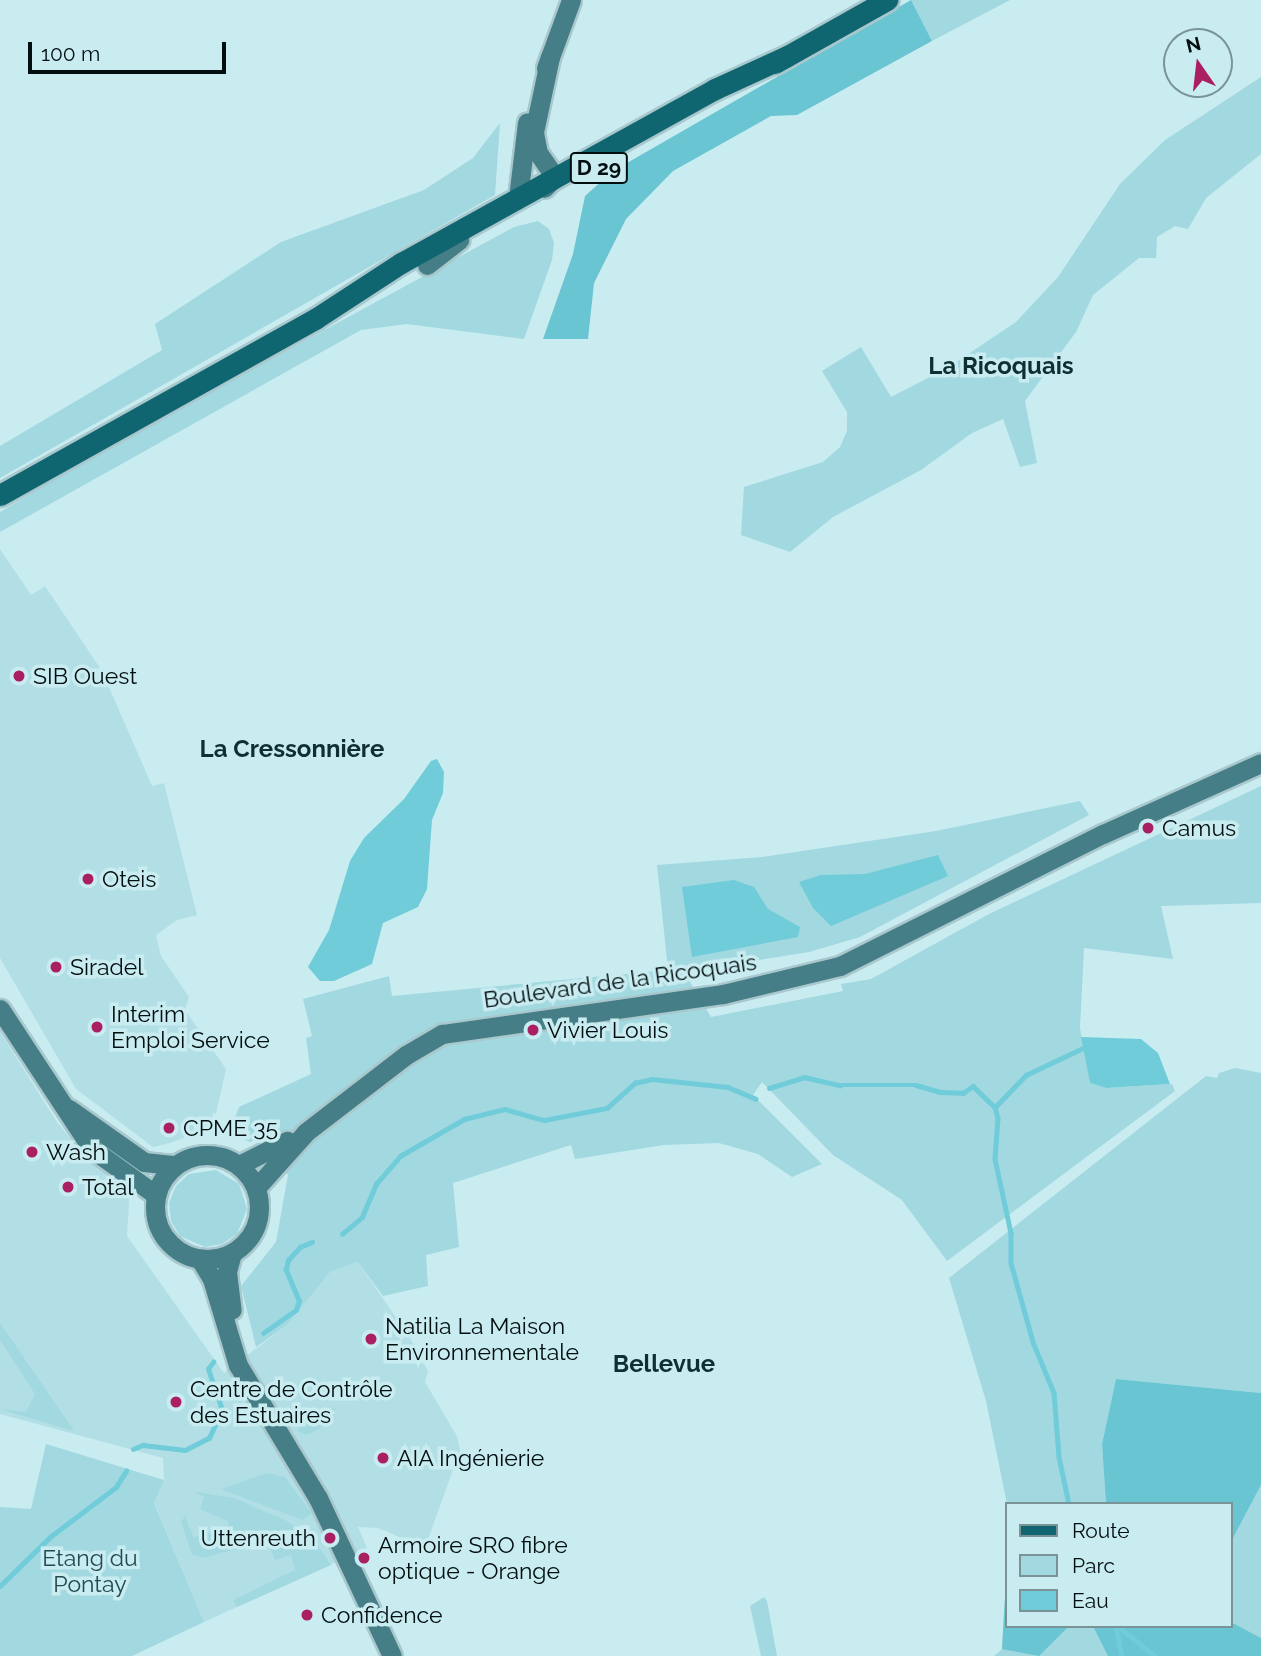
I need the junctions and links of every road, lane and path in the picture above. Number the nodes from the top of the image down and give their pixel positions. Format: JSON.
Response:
{"nodes":[{"id":1,"x":571,"y":0,"type":"edge"},
{"id":2,"x":887,"y":0,"type":"edge"},
{"id":3,"x":787,"y":56,"type":"junction"},
{"id":4,"x":550,"y":58,"type":"junction"},
{"id":5,"x":555,"y":177,"type":"junction"},
{"id":6,"x":518,"y":198,"type":"junction"},
{"id":7,"x":427,"y":265,"type":"junction"},
{"id":8,"x":315,"y":319,"type":"junction"},
{"id":9,"x":0,"y":495,"type":"edge"},
{"id":10,"x":1261,"y":763,"type":"edge"},
{"id":11,"x":0,"y":1009,"type":"edge"},
{"id":12,"x":66,"y":1108,"type":"junction"},
{"id":13,"x":306,"y":1132,"type":"junction"},
{"id":14,"x":175,"y":1165,"type":"junction"},
{"id":15,"x":239,"y":1165,"type":"junction"},
{"id":16,"x":256,"y":1188,"type":"junction"},
{"id":17,"x":156,"y":1195,"type":"junction"},
{"id":18,"x":232,"y":1253,"type":"junction"},
{"id":19,"x":200,"y":1259,"type":"junction"},
{"id":20,"x":254,"y":1389,"type":"junction"},
{"id":21,"x":392,"y":1656,"type":"edge"}],
"edges":[{"from":1,"to":4,"type":"street"},
{"from":2,"to":3,"type":"main road","number":"D 29"},
{"from":3,"to":5,"type":"main road","number":"D 29"},
{"from":3,"to":7,"type":"main road","number":"D 29"},
{"from":4,"to":5,"type":"street"},
{"from":4,"to":6,"type":"street"},
{"from":5,"to":6,"type":"main road","number":"D 29"},
{"from":5,"to":7,"type":"street"},
{"from":6,"to":8,"type":"main road","number":"D 29"},
{"from":7,"to":8,"type":"main road","number":"D 29"},
{"from":8,"to":9,"type":"main road","number":"D 29"},
{"from":10,"to":13,"type":"street","name":"Boulevard de la Ricoquais"},
{"from":11,"to":12,"type":"street"},
{"from":12,"to":14,"type":"street"},
{"from":12,"to":17,"type":"street"},
{"from":13,"to":15,"type":"street","name":"Boulevard de la Ricoquais"},
{"from":13,"to":16,"type":"street","name":"Boulevard de la Ricoquais"},
{"from":14,"to":15,"type":"street"},
{"from":14,"to":17,"type":"street"},
{"from":15,"to":16,"type":"street"},
{"from":16,"to":18,"type":"street"},
{"from":17,"to":19,"type":"street"},
{"from":18,"to":19,"type":"street"},
{"from":18,"to":20,"type":"street"},
{"from":19,"to":20,"type":"street"},
{"from":20,"to":21,"type":"street"}]}
